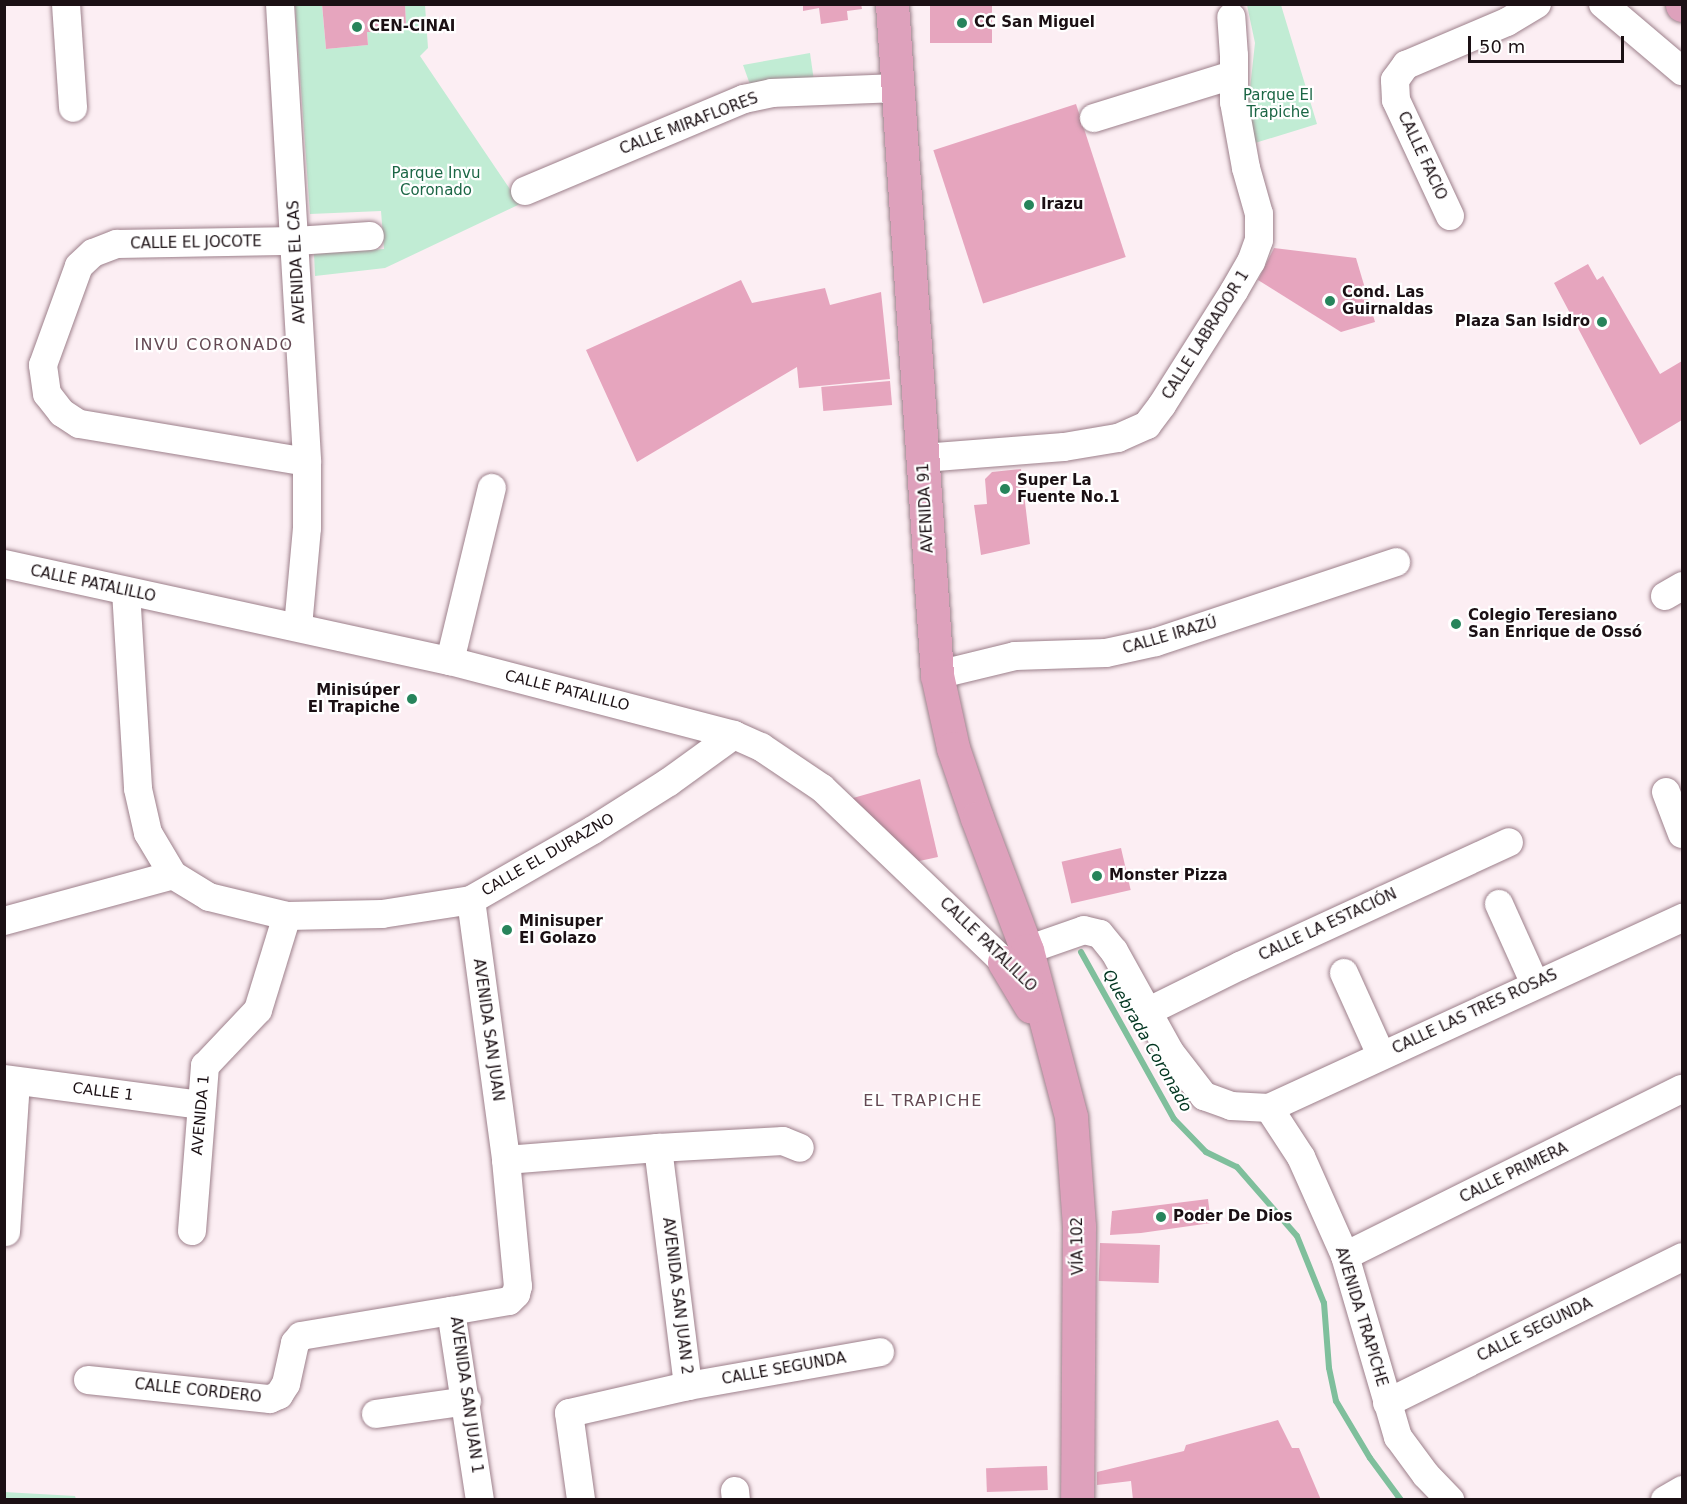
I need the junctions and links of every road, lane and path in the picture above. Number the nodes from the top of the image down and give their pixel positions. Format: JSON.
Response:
{"nodes":[{"id":1,"x":66,"y":4,"type":"edge"},
{"id":2,"x":280,"y":4,"type":"edge"},
{"id":3,"x":892,"y":4,"type":"edge"},
{"id":4,"x":1537,"y":4,"type":"edge"},
{"id":5,"x":1603,"y":4,"type":"edge"},
{"id":6,"x":1231,"y":17,"type":"dead end"},
{"id":7,"x":1683,"y":71,"type":"edge"},
{"id":8,"x":1233,"y":75,"type":"junction"},
{"id":9,"x":897,"y":88,"type":"junction"},
{"id":10,"x":74,"y":108,"type":"dead end"},
{"id":11,"x":1094,"y":118,"type":"dead end"},
{"id":12,"x":525,"y":191,"type":"dead end"},
{"id":13,"x":1450,"y":216,"type":"dead end"},
{"id":14,"x":370,"y":236,"type":"dead end"},
{"id":15,"x":296,"y":241,"type":"junction"},
{"id":16,"x":923,"y":458,"type":"junction"},
{"id":17,"x":308,"y":462,"type":"junction"},
{"id":18,"x":492,"y":488,"type":"dead end"},
{"id":19,"x":1396,"y":562,"type":"dead end"},
{"id":20,"x":4,"y":564,"type":"edge"},
{"id":21,"x":126,"y":591,"type":"junction"},
{"id":22,"x":298,"y":627,"type":"junction"},
{"id":23,"x":450,"y":661,"type":"junction"},
{"id":24,"x":937,"y":675,"type":"junction"},
{"id":25,"x":734,"y":735,"type":"junction"},
{"id":26,"x":1666,"y":792,"type":"dead end"},
{"id":27,"x":1683,"y":834,"type":"edge"},
{"id":28,"x":1509,"y":842,"type":"dead end"},
{"id":29,"x":173,"y":875,"type":"junction"},
{"id":30,"x":471,"y":900,"type":"junction"},
{"id":31,"x":1499,"y":904,"type":"dead end"},
{"id":32,"x":287,"y":916,"type":"junction"},
{"id":33,"x":1683,"y":918,"type":"edge"},
{"id":34,"x":4,"y":921,"type":"edge"},
{"id":35,"x":1016,"y":956,"type":"junction"},
{"id":36,"x":1344,"y":973,"type":"dead end"},
{"id":37,"x":1535,"y":984,"type":"junction"},
{"id":38,"x":1040,"y":996,"type":"joint"},
{"id":39,"x":1149,"y":1011,"type":"junction"},
{"id":40,"x":1381,"y":1055,"type":"junction"},
{"id":41,"x":1057,"y":1065,"type":"junction"},
{"id":42,"x":10,"y":1080,"type":"edge"},
{"id":43,"x":1683,"y":1089,"type":"edge"},
{"id":44,"x":201,"y":1105,"type":"junction"},
{"id":45,"x":1269,"y":1108,"type":"junction"},
{"id":46,"x":658,"y":1148,"type":"junction"},
{"id":47,"x":800,"y":1148,"type":"dead end"},
{"id":48,"x":506,"y":1160,"type":"junction"},
{"id":49,"x":192,"y":1231,"type":"dead end"},
{"id":50,"x":6,"y":1232,"type":"dead end"},
{"id":51,"x":1345,"y":1256,"type":"junction"},
{"id":52,"x":1683,"y":1257,"type":"edge"},
{"id":53,"x":451,"y":1311,"type":"junction"},
{"id":54,"x":880,"y":1352,"type":"dead end"},
{"id":55,"x":88,"y":1380,"type":"dead end"},
{"id":56,"x":688,"y":1386,"type":"junction"},
{"id":57,"x":467,"y":1401,"type":"junction"},
{"id":58,"x":1387,"y":1403,"type":"junction"},
{"id":59,"x":376,"y":1414,"type":"dead end"},
{"id":60,"x":1683,"y":1490,"type":"edge"},
{"id":61,"x":480,"y":1500,"type":"edge"},
{"id":62,"x":581,"y":1500,"type":"edge"},
{"id":63,"x":1077,"y":1500,"type":"edge"},
{"id":64,"x":1450,"y":1500,"type":"edge"},
{"id":65,"x":1665,"y":1500,"type":"edge"}],
"edges":[{"from":1,"to":10,"type":"street"},
{"from":2,"to":15,"type":"street","name":"AVENIDA EL CAS"},
{"from":3,"to":9,"type":"main road","name":"AVENIDA 91"},
{"from":4,"to":13,"type":"street","name":"CALLE FACIO"},
{"from":5,"to":7,"type":"street"},
{"from":6,"to":8,"type":"street","name":"CALLE LABRADOR 1"},
{"from":8,"to":11,"type":"street"},
{"from":8,"to":16,"type":"street","name":"CALLE LABRADOR 1"},
{"from":9,"to":12,"type":"street","name":"CALLE MIRAFLORES"},
{"from":9,"to":16,"type":"main road","name":"AVENIDA 91"},
{"from":14,"to":15,"type":"street","name":"CALLE EL JOCOTE"},
{"from":15,"to":17,"type":"street","name":"AVENIDA EL CAS"},
{"from":15,"to":17,"type":"street","name":"CALLE EL JOCOTE"},
{"from":16,"to":24,"type":"main road","name":"AVENIDA 91"},
{"from":17,"to":22,"type":"street","name":"AVENIDA EL CAS"},
{"from":18,"to":23,"type":"street"},
{"from":19,"to":24,"type":"street","name":"CALLE IRAZÚ"},
{"from":20,"to":21,"type":"street","name":"CALLE PATALILLO"},
{"from":21,"to":22,"type":"street","name":"CALLE PATALILLO"},
{"from":21,"to":29,"type":"street","name":"CALLE EL DURAZNO"},
{"from":22,"to":23,"type":"street","name":"CALLE PATALILLO"},
{"from":23,"to":25,"type":"street","name":"CALLE PATALILLO"},
{"from":24,"to":35,"type":"main road","name":"AVENIDA 91"},
{"from":25,"to":30,"type":"street","name":"CALLE EL DURAZNO"},
{"from":25,"to":35,"type":"street","name":"CALLE PATALILLO"},
{"from":26,"to":27,"type":"street"},
{"from":28,"to":39,"type":"street","name":"CALLE LA ESTACIÓN"},
{"from":29,"to":32,"type":"street","name":"CALLE EL DURAZNO"},
{"from":29,"to":34,"type":"street"},
{"from":30,"to":32,"type":"street","name":"CALLE EL DURAZNO"},
{"from":30,"to":48,"type":"street","name":"AVENIDA SAN JUAN"},
{"from":31,"to":37,"type":"street"},
{"from":32,"to":44,"type":"street","name":"AVENIDA 1"},
{"from":33,"to":37,"type":"street","name":"CALLE LAS TRES ROSAS"},
{"from":35,"to":38,"type":"main road","name":"AVENIDA 91"},
{"from":35,"to":39,"type":"street"},
{"from":35,"to":41,"type":"main road"},
{"from":36,"to":40,"type":"street"},
{"from":37,"to":40,"type":"street","name":"CALLE LAS TRES ROSAS"},
{"from":38,"to":41,"type":"main road","name":"VÍA 102"},
{"from":39,"to":45,"type":"street"},
{"from":40,"to":45,"type":"street","name":"CALLE LAS TRES ROSAS"},
{"from":41,"to":63,"type":"main road","name":"VÍA 102"},
{"from":42,"to":44,"type":"street","name":"CALLE 1"},
{"from":42,"to":50,"type":"street"},
{"from":43,"to":51,"type":"street","name":"CALLE PRIMERA"},
{"from":44,"to":49,"type":"street","name":"AVENIDA 1"},
{"from":45,"to":51,"type":"street","name":"AVENIDA TRAPICHE"},
{"from":46,"to":47,"type":"street"},
{"from":46,"to":48,"type":"street"},
{"from":46,"to":56,"type":"street","name":"AVENIDA SAN JUAN 2"},
{"from":48,"to":53,"type":"street","name":"AVENIDA SAN JUAN 1"},
{"from":51,"to":58,"type":"street","name":"AVENIDA TRAPICHE"},
{"from":52,"to":58,"type":"street","name":"CALLE SEGUNDA"},
{"from":53,"to":55,"type":"street","name":"CALLE CORDERO"},
{"from":53,"to":57,"type":"street","name":"AVENIDA SAN JUAN 1"},
{"from":54,"to":56,"type":"street","name":"CALLE SEGUNDA"},
{"from":56,"to":62,"type":"street","name":"AVENIDA SAN JUAN 2"},
{"from":57,"to":59,"type":"street"},
{"from":57,"to":61,"type":"street","name":"AVENIDA SAN JUAN 1"},
{"from":58,"to":64,"type":"street","name":"AVENIDA TRAPICHE"},
{"from":60,"to":65,"type":"street"}]}
